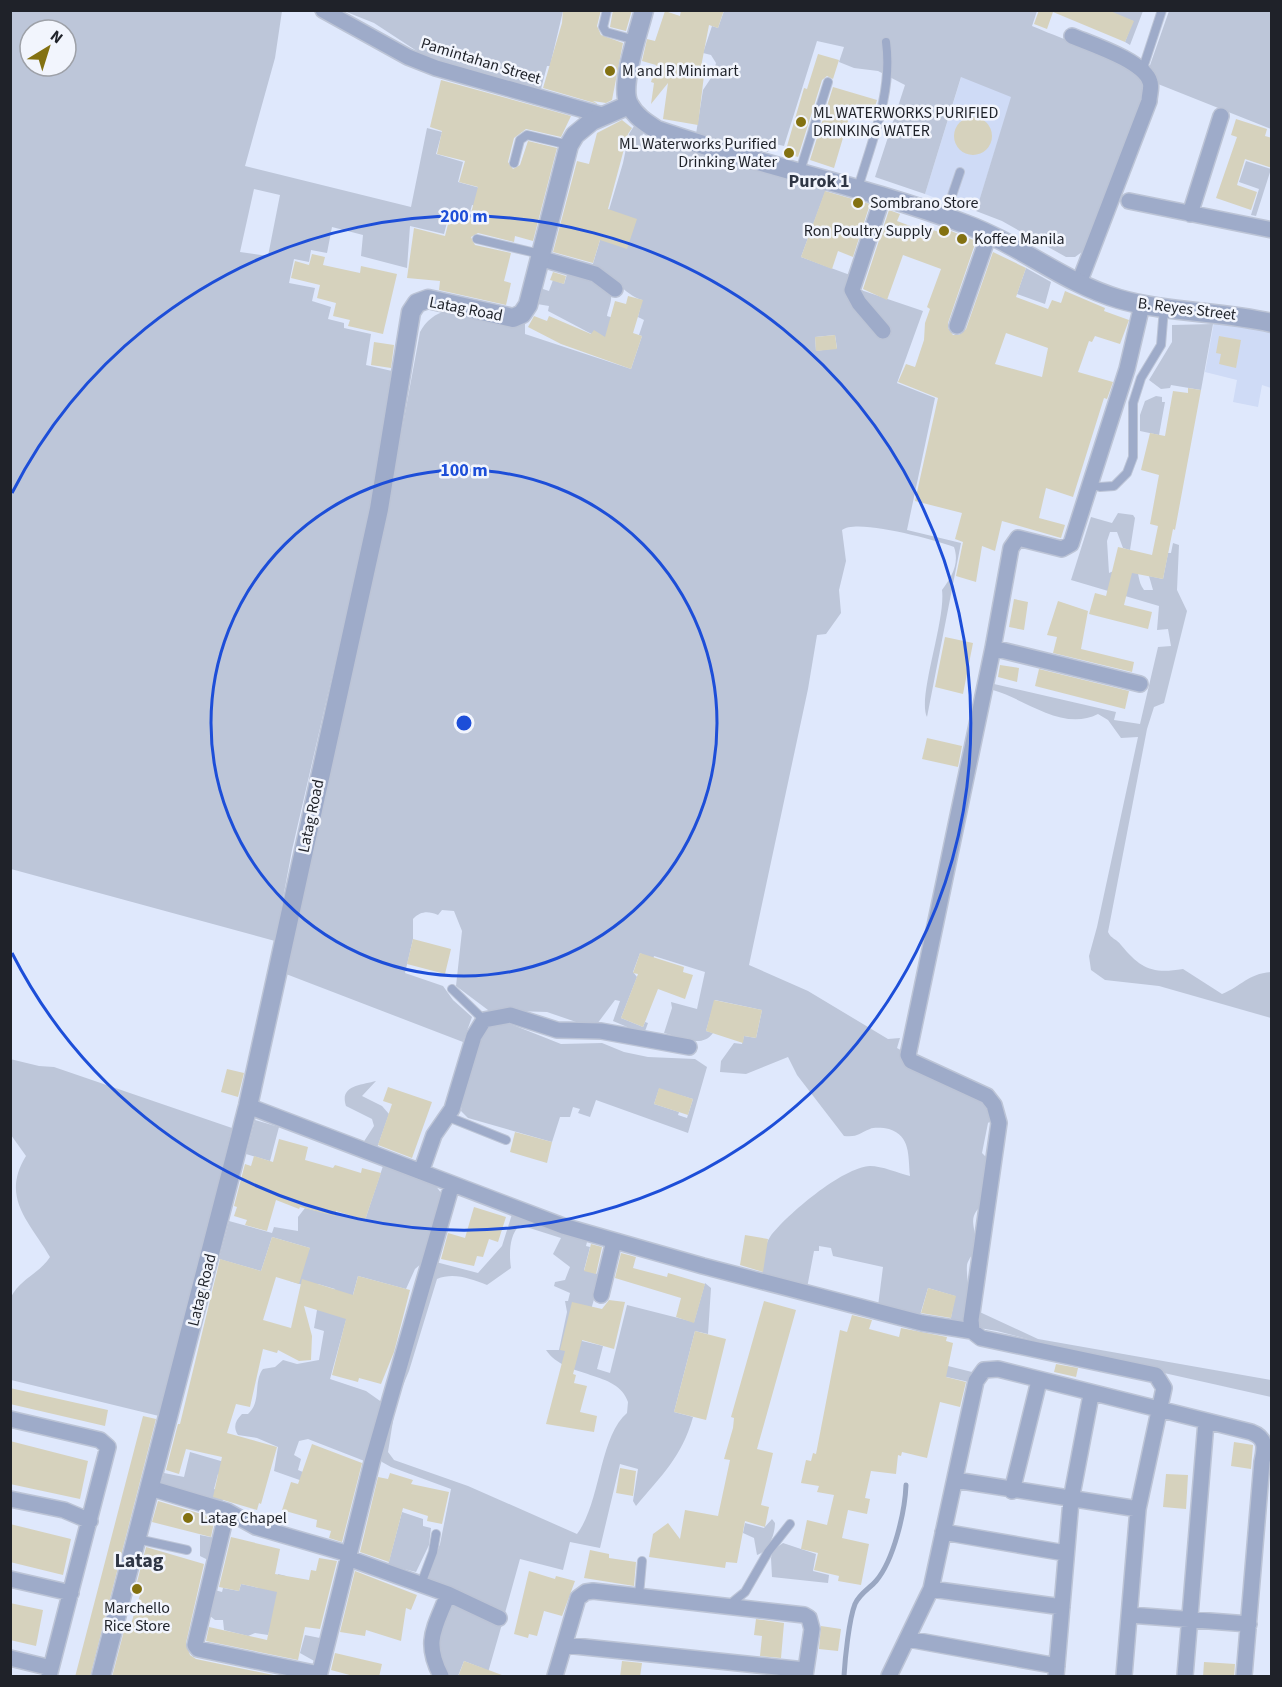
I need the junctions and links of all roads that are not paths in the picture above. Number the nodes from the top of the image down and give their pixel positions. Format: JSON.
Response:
{"nodes":[{"id":1,"x":323,"y":10,"type":"edge"},
{"id":2,"x":607,"y":10,"type":"edge"},
{"id":3,"x":644,"y":10,"type":"edge"},
{"id":4,"x":1162,"y":10,"type":"edge"},
{"id":5,"x":1072,"y":36,"type":"dead end"},
{"id":6,"x":636,"y":40,"type":"junction"},
{"id":7,"x":886,"y":42,"type":"dead end"},
{"id":8,"x":1146,"y":75,"type":"junction"},
{"id":9,"x":828,"y":82,"type":"dead end"},
{"id":10,"x":629,"y":105,"type":"junction"},
{"id":11,"x":602,"y":116,"type":"junction"},
{"id":12,"x":1221,"y":116,"type":"dead end"},
{"id":13,"x":569,"y":145,"type":"junction"},
{"id":14,"x":514,"y":163,"type":"dead end"},
{"id":15,"x":800,"y":171,"type":"junction"},
{"id":16,"x":960,"y":172,"type":"dead end"},
{"id":17,"x":858,"y":188,"type":"junction"},
{"id":18,"x":884,"y":196,"type":"junction"},
{"id":19,"x":1129,"y":201,"type":"dead end"},
{"id":20,"x":1190,"y":214,"type":"junction"},
{"id":21,"x":945,"y":216,"type":"junction"},
{"id":22,"x":1272,"y":230,"type":"edge"},
{"id":23,"x":990,"y":234,"type":"junction"},
{"id":24,"x":477,"y":239,"type":"dead end"},
{"id":25,"x":540,"y":256,"type":"junction"},
{"id":26,"x":1079,"y":283,"type":"junction"},
{"id":27,"x":615,"y":289,"type":"dead end"},
{"id":28,"x":1142,"y":305,"type":"junction"},
{"id":29,"x":1164,"y":308,"type":"junction"},
{"id":30,"x":1272,"y":322,"type":"edge"},
{"id":31,"x":957,"y":326,"type":"dead end"},
{"id":32,"x":883,"y":331,"type":"dead end"},
{"id":33,"x":1089,"y":484,"type":"junction"},
{"id":34,"x":993,"y":648,"type":"junction"},
{"id":35,"x":1140,"y":684,"type":"dead end"},
{"id":36,"x":452,"y":988,"type":"dead end"},
{"id":37,"x":484,"y":1020,"type":"junction"},
{"id":38,"x":689,"y":1047,"type":"dead end"},
{"id":39,"x":248,"y":1106,"type":"junction"},
{"id":40,"x":446,"y":1116,"type":"junction"},
{"id":41,"x":507,"y":1140,"type":"dead end"},
{"id":42,"x":421,"y":1172,"type":"junction"},
{"id":43,"x":452,"y":1184,"type":"junction"},
{"id":44,"x":614,"y":1241,"type":"junction"},
{"id":45,"x":601,"y":1295,"type":"dead end"},
{"id":46,"x":972,"y":1332,"type":"junction"},
{"id":47,"x":1039,"y":1381,"type":"junction"},
{"id":48,"x":1091,"y":1395,"type":"junction"},
{"id":49,"x":1159,"y":1411,"type":"junction"},
{"id":50,"x":10,"y":1419,"type":"edge"},
{"id":51,"x":1206,"y":1422,"type":"junction"},
{"id":52,"x":1268,"y":1442,"type":"edge"},
{"id":53,"x":955,"y":1480,"type":"junction"},
{"id":54,"x":150,"y":1488,"type":"junction"},
{"id":55,"x":1012,"y":1491,"type":"junction"},
{"id":56,"x":10,"y":1499,"type":"edge"},
{"id":57,"x":1071,"y":1500,"type":"junction"},
{"id":58,"x":1138,"y":1509,"type":"junction"},
{"id":59,"x":227,"y":1511,"type":"junction"},
{"id":60,"x":90,"y":1521,"type":"junction"},
{"id":61,"x":790,"y":1524,"type":"dead end"},
{"id":62,"x":943,"y":1532,"type":"junction"},
{"id":63,"x":436,"y":1534,"type":"dead end"},
{"id":64,"x":137,"y":1539,"type":"junction"},
{"id":65,"x":187,"y":1550,"type":"dead end"},
{"id":66,"x":1065,"y":1552,"type":"junction"},
{"id":67,"x":349,"y":1556,"type":"junction"},
{"id":68,"x":642,"y":1561,"type":"dead end"},
{"id":69,"x":10,"y":1579,"type":"edge"},
{"id":70,"x":421,"y":1584,"type":"junction"},
{"id":71,"x":930,"y":1589,"type":"junction"},
{"id":72,"x":70,"y":1593,"type":"junction"},
{"id":73,"x":448,"y":1594,"type":"junction"},
{"id":74,"x":639,"y":1595,"type":"junction"},
{"id":75,"x":728,"y":1606,"type":"junction"},
{"id":76,"x":1062,"y":1608,"type":"junction"},
{"id":77,"x":1130,"y":1615,"type":"junction"},
{"id":78,"x":499,"y":1618,"type":"dead end"},
{"id":79,"x":1191,"y":1620,"type":"junction"},
{"id":80,"x":1249,"y":1624,"type":"junction"},
{"id":81,"x":908,"y":1640,"type":"junction"},
{"id":82,"x":565,"y":1645,"type":"junction"},
{"id":83,"x":10,"y":1658,"type":"edge"},
{"id":84,"x":1057,"y":1671,"type":"edge"},
{"id":85,"x":50,"y":1672,"type":"edge"},
{"id":86,"x":805,"y":1673,"type":"edge"},
{"id":87,"x":319,"y":1675,"type":"edge"},
{"id":88,"x":101,"y":1677,"type":"edge"},
{"id":89,"x":441,"y":1677,"type":"edge"},
{"id":90,"x":555,"y":1677,"type":"edge"},
{"id":91,"x":889,"y":1677,"type":"edge"},
{"id":92,"x":1124,"y":1677,"type":"edge"},
{"id":93,"x":1185,"y":1677,"type":"edge"},
{"id":94,"x":1244,"y":1677,"type":"edge"}],
"edges":[{"from":1,"to":11,"type":"street","name":"Pamintahan Street"},
{"from":2,"to":6,"type":"lane"},
{"from":3,"to":6,"type":"street"},
{"from":4,"to":8,"type":"lane"},
{"from":5,"to":8,"type":"street"},
{"from":6,"to":10,"type":"street"},
{"from":7,"to":17,"type":"lane"},
{"from":8,"to":26,"type":"street"},
{"from":9,"to":15,"type":"lane"},
{"from":10,"to":11,"type":"street","name":"Latag Road"},
{"from":10,"to":15,"type":"street","name":"B. Reyes Street"},
{"from":11,"to":13,"type":"street","name":"Latag Road"},
{"from":12,"to":20,"type":"street"},
{"from":13,"to":14,"type":"lane"},
{"from":13,"to":25,"type":"street","name":"Latag Road"},
{"from":15,"to":17,"type":"street","name":"B. Reyes Street"},
{"from":16,"to":21,"type":"lane"},
{"from":17,"to":18,"type":"street","name":"B. Reyes Street"},
{"from":18,"to":21,"type":"street","name":"B. Reyes Street"},
{"from":18,"to":32,"type":"street"},
{"from":19,"to":20,"type":"street"},
{"from":20,"to":22,"type":"street"},
{"from":21,"to":23,"type":"street","name":"B. Reyes Street"},
{"from":23,"to":26,"type":"street","name":"B. Reyes Street"},
{"from":23,"to":31,"type":"street"},
{"from":24,"to":25,"type":"lane"},
{"from":25,"to":27,"type":"street"},
{"from":25,"to":39,"type":"street","name":"Latag Road"},
{"from":26,"to":28,"type":"street","name":"B. Reyes Street"},
{"from":28,"to":29,"type":"street","name":"B. Reyes Street"},
{"from":28,"to":33,"type":"street"},
{"from":29,"to":30,"type":"street","name":"B. Reyes Street"},
{"from":29,"to":33,"type":"lane"},
{"from":33,"to":34,"type":"street"},
{"from":34,"to":35,"type":"street"},
{"from":34,"to":46,"type":"street"},
{"from":36,"to":37,"type":"lane"},
{"from":37,"to":38,"type":"street"},
{"from":37,"to":40,"type":"street"},
{"from":39,"to":42,"type":"street"},
{"from":39,"to":54,"type":"street","name":"Latag Road"},
{"from":40,"to":41,"type":"lane"},
{"from":40,"to":42,"type":"street"},
{"from":42,"to":43,"type":"street"},
{"from":43,"to":44,"type":"street"},
{"from":43,"to":67,"type":"street"},
{"from":44,"to":45,"type":"street"},
{"from":44,"to":46,"type":"street"},
{"from":46,"to":49,"type":"street"},
{"from":47,"to":48,"type":"street"},
{"from":47,"to":53,"type":"street"},
{"from":47,"to":55,"type":"street"},
{"from":48,"to":49,"type":"street"},
{"from":48,"to":57,"type":"street"},
{"from":49,"to":51,"type":"street"},
{"from":49,"to":58,"type":"street"},
{"from":50,"to":60,"type":"street"},
{"from":51,"to":52,"type":"street"},
{"from":51,"to":79,"type":"street"},
{"from":52,"to":80,"type":"street"},
{"from":53,"to":55,"type":"street"},
{"from":53,"to":62,"type":"street"},
{"from":54,"to":59,"type":"street"},
{"from":54,"to":64,"type":"street","name":"Latag Road"},
{"from":55,"to":57,"type":"street"},
{"from":56,"to":60,"type":"street"},
{"from":57,"to":58,"type":"street"},
{"from":57,"to":66,"type":"street"},
{"from":58,"to":77,"type":"street"},
{"from":59,"to":67,"type":"street"},
{"from":59,"to":87,"type":"street"},
{"from":60,"to":72,"type":"street"},
{"from":61,"to":75,"type":"lane"},
{"from":62,"to":66,"type":"street"},
{"from":62,"to":71,"type":"street"},
{"from":63,"to":70,"type":"lane"},
{"from":64,"to":65,"type":"lane"},
{"from":64,"to":88,"type":"street","name":"Latag Road"},
{"from":66,"to":76,"type":"street"},
{"from":67,"to":70,"type":"street"},
{"from":67,"to":87,"type":"street"},
{"from":68,"to":74,"type":"lane"},
{"from":69,"to":72,"type":"street"},
{"from":70,"to":73,"type":"street"},
{"from":71,"to":76,"type":"street"},
{"from":71,"to":81,"type":"street"},
{"from":72,"to":85,"type":"street"},
{"from":73,"to":78,"type":"street"},
{"from":73,"to":89,"type":"street"},
{"from":74,"to":75,"type":"street"},
{"from":74,"to":82,"type":"street"},
{"from":75,"to":86,"type":"street"},
{"from":76,"to":84,"type":"street"},
{"from":77,"to":79,"type":"street"},
{"from":77,"to":92,"type":"street"},
{"from":79,"to":80,"type":"street"},
{"from":79,"to":93,"type":"street"},
{"from":80,"to":94,"type":"street"},
{"from":81,"to":84,"type":"street"},
{"from":81,"to":91,"type":"street"},
{"from":82,"to":86,"type":"street"},
{"from":82,"to":90,"type":"street"},
{"from":83,"to":85,"type":"street"}]}
